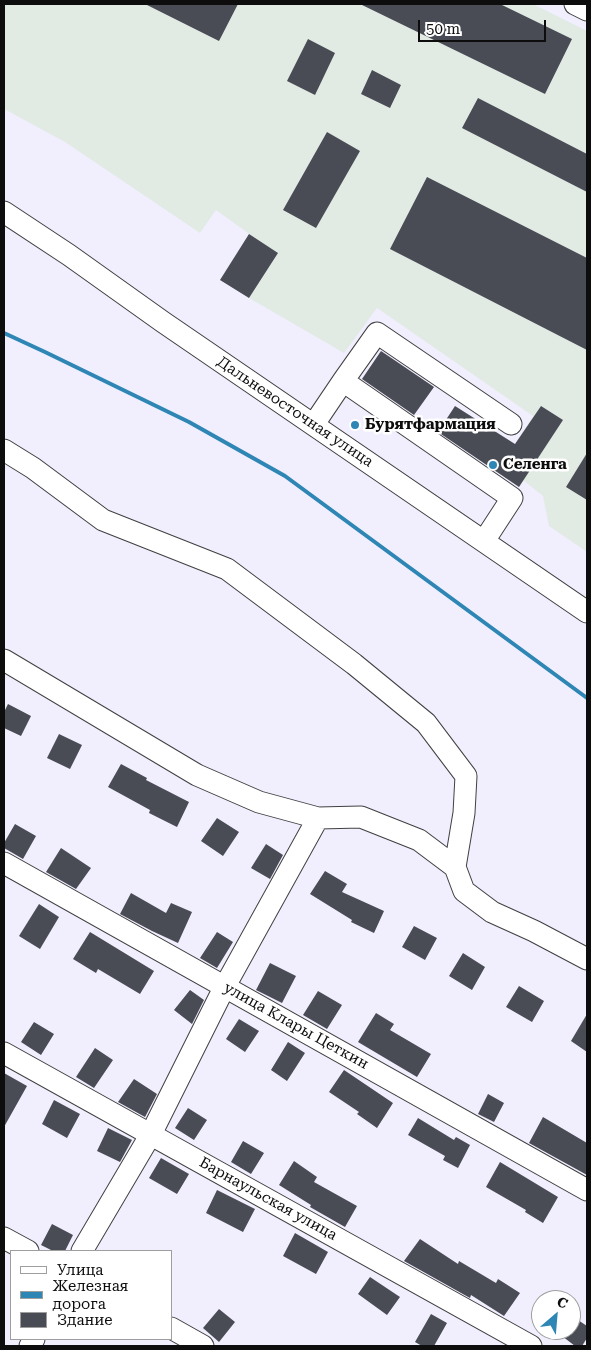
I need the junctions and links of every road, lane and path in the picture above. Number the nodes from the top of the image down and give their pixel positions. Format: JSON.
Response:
{"nodes":[{"id":1,"x":575,"y":4,"type":"edge"},
{"id":2,"x":587,"y":10,"type":"edge"},
{"id":3,"x":4,"y":212,"type":"edge"},
{"id":4,"x":342,"y":381,"type":"junction"},
{"id":5,"x":314,"y":424,"type":"junction"},
{"id":6,"x":511,"y":424,"type":"dead end"},
{"id":7,"x":4,"y":450,"type":"edge"},
{"id":8,"x":484,"y":541,"type":"junction"},
{"id":9,"x":587,"y":612,"type":"edge"},
{"id":10,"x":4,"y":660,"type":"edge"},
{"id":11,"x":318,"y":818,"type":"junction"},
{"id":12,"x":4,"y":863,"type":"edge"},
{"id":13,"x":455,"y":868,"type":"junction"},
{"id":14,"x":587,"y":959,"type":"edge"},
{"id":15,"x":225,"y":986,"type":"junction"},
{"id":16,"x":4,"y":1053,"type":"edge"},
{"id":17,"x":151,"y":1134,"type":"junction"},
{"id":18,"x":587,"y":1190,"type":"edge"},
{"id":19,"x":4,"y":1238,"type":"edge"},
{"id":20,"x":26,"y":1250,"type":"edge"},
{"id":21,"x":83,"y":1250,"type":"edge"},
{"id":22,"x":172,"y":1329,"type":"edge"},
{"id":23,"x":203,"y":1346,"type":"edge"},
{"id":24,"x":531,"y":1346,"type":"edge"}],
"edges":[{"from":1,"to":2,"type":"street"},
{"from":3,"to":5,"type":"street","name":"Дальневосточная улица"},
{"from":4,"to":5,"type":"street"},
{"from":4,"to":6,"type":"street"},
{"from":4,"to":8,"type":"street"},
{"from":5,"to":8,"type":"street","name":"Дальневосточная улица"},
{"from":7,"to":13,"type":"street"},
{"from":8,"to":9,"type":"street","name":"Дальневосточная улица"},
{"from":10,"to":11,"type":"street"},
{"from":11,"to":13,"type":"street"},
{"from":11,"to":15,"type":"street"},
{"from":12,"to":15,"type":"street","name":"улица Клары Цеткин"},
{"from":13,"to":14,"type":"street"},
{"from":15,"to":17,"type":"street"},
{"from":15,"to":18,"type":"street","name":"улица Клары Цеткин"},
{"from":16,"to":17,"type":"street","name":"Барнаульская улица"},
{"from":17,"to":21,"type":"street"},
{"from":17,"to":24,"type":"street","name":"Барнаульская улица"},
{"from":19,"to":20,"type":"street"},
{"from":22,"to":23,"type":"street"}]}
